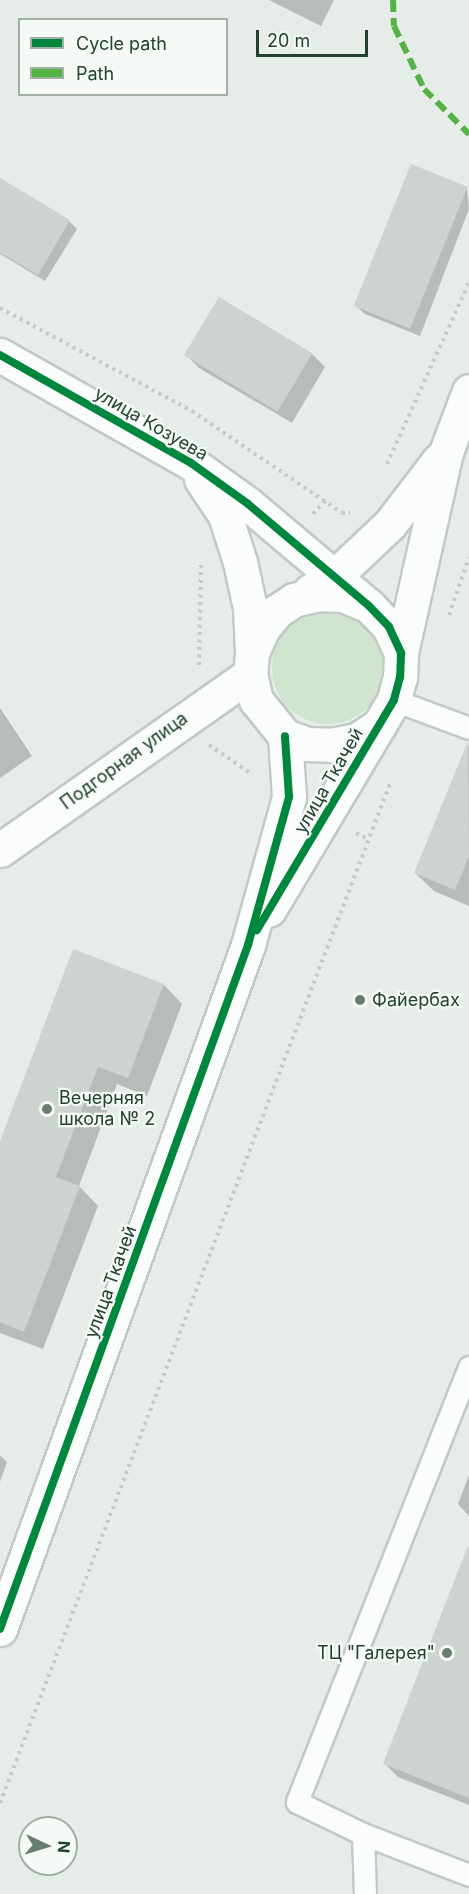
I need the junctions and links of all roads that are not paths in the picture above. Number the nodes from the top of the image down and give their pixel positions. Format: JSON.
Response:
{"nodes":[{"id":1,"x":0,"y":355,"type":"edge"},
{"id":2,"x":469,"y":391,"type":"edge"},
{"id":3,"x":446,"y":452,"type":"junction"},
{"id":4,"x":191,"y":463,"type":"junction"},
{"id":5,"x":334,"y":577,"type":"junction"},
{"id":6,"x":294,"y":600,"type":"junction"},
{"id":7,"x":369,"y":606,"type":"junction"},
{"id":8,"x":401,"y":653,"type":"junction"},
{"id":9,"x":251,"y":663,"type":"junction"},
{"id":10,"x":387,"y":712,"type":"junction"},
{"id":11,"x":469,"y":728,"type":"edge"},
{"id":12,"x":285,"y":736,"type":"junction"},
{"id":13,"x":0,"y":850,"type":"edge"},
{"id":14,"x":248,"y":945,"type":"junction"},
{"id":15,"x":469,"y":1367,"type":"edge"},
{"id":16,"x":0,"y":1629,"type":"edge"},
{"id":17,"x":363,"y":1834,"type":"junction"},
{"id":18,"x":469,"y":1875,"type":"edge"},
{"id":19,"x":365,"y":1894,"type":"edge"}],
"edges":[{"from":1,"to":4,"type":"street","name":"улица Козуева"},
{"from":2,"to":3,"type":"street"},
{"from":3,"to":5,"type":"street"},
{"from":3,"to":8,"type":"street"},
{"from":4,"to":5,"type":"street","name":"улица Козуева"},
{"from":4,"to":9,"type":"street","name":"улица Козуева"},
{"from":5,"to":6,"type":"street"},
{"from":5,"to":7,"type":"street","name":"улица Козуева"},
{"from":6,"to":7,"type":"street"},
{"from":6,"to":9,"type":"street"},
{"from":7,"to":8,"type":"street"},
{"from":8,"to":10,"type":"street"},
{"from":9,"to":12,"type":"street"},
{"from":9,"to":13,"type":"street","name":"Подгорная улица"},
{"from":10,"to":11,"type":"lane"},
{"from":10,"to":12,"type":"street"},
{"from":10,"to":14,"type":"street","name":"улица Ткачей"},
{"from":12,"to":14,"type":"street","name":"улица Ткачей"},
{"from":14,"to":16,"type":"street","name":"улица Ткачей"},
{"from":15,"to":17,"type":"lane"},
{"from":17,"to":18,"type":"lane"},
{"from":17,"to":19,"type":"lane"}]}
